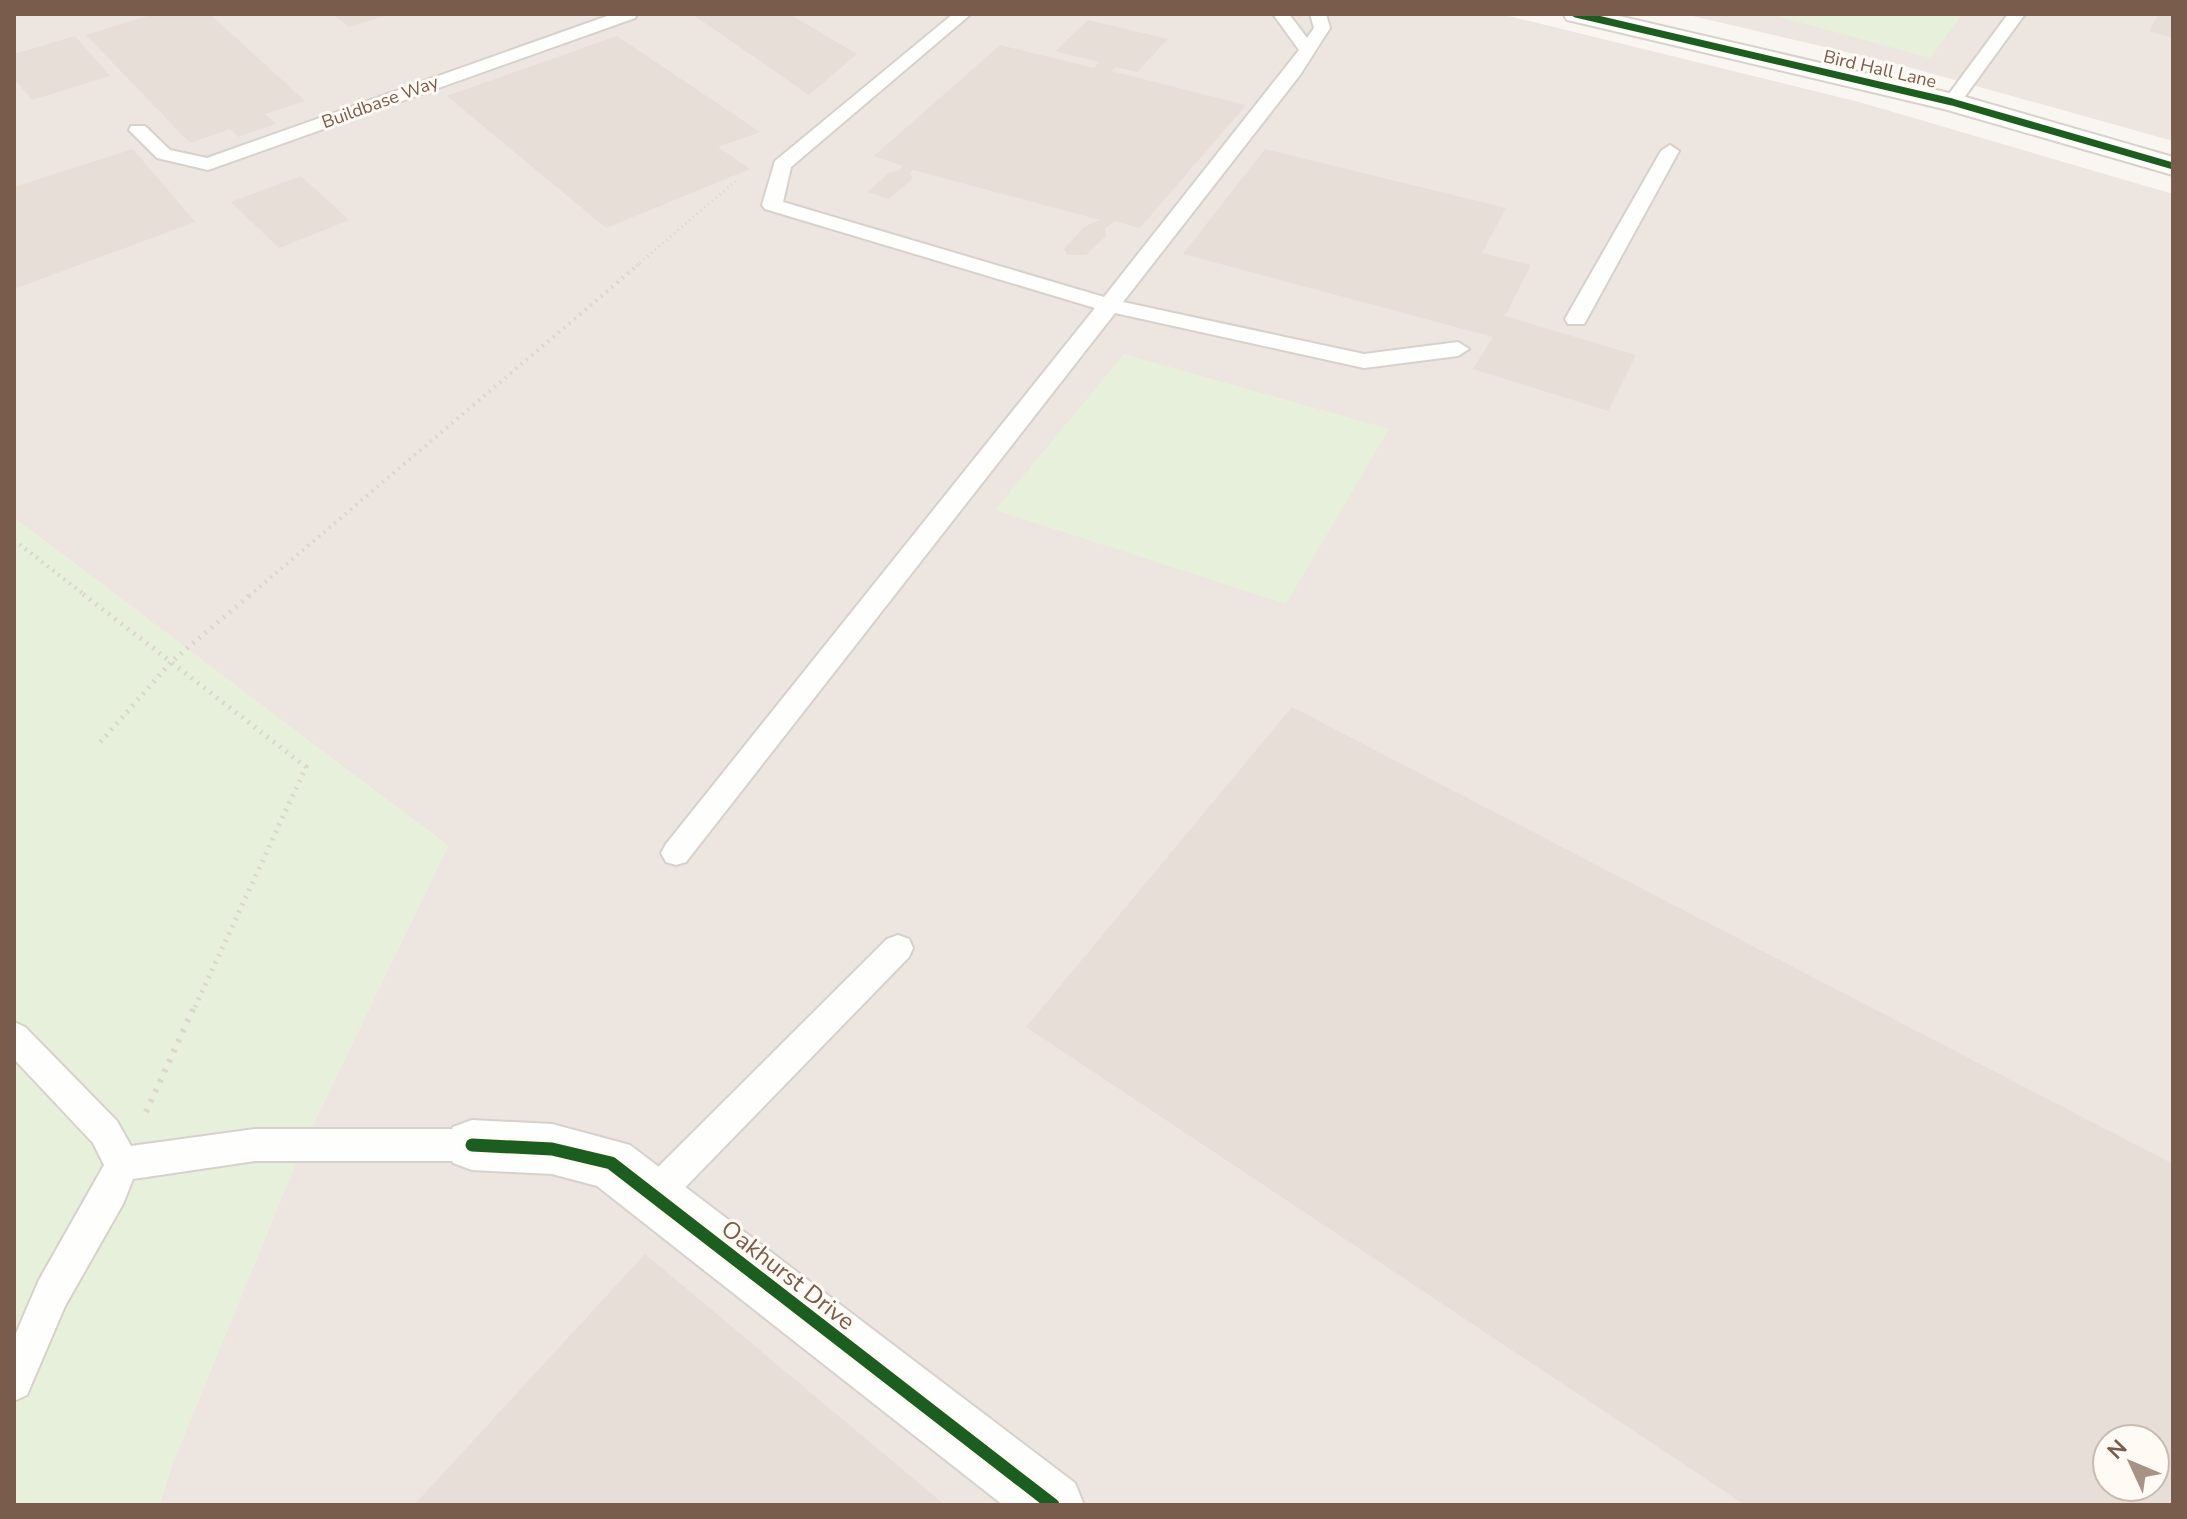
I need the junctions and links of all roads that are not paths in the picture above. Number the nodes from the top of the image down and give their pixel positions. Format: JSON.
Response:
{"nodes":[{"id":1,"x":629,"y":14,"type":"edge"},
{"id":2,"x":963,"y":14,"type":"edge"},
{"id":3,"x":1281,"y":14,"type":"edge"},
{"id":4,"x":1318,"y":14,"type":"edge"},
{"id":5,"x":1576,"y":14,"type":"edge"},
{"id":6,"x":2017,"y":14,"type":"edge"},
{"id":7,"x":1308,"y":51,"type":"junction"},
{"id":8,"x":1952,"y":102,"type":"junction"},
{"id":9,"x":138,"y":130,"type":"dead end"},
{"id":10,"x":1670,"y":151,"type":"dead end"},
{"id":11,"x":2173,"y":166,"type":"edge"},
{"id":12,"x":1109,"y":305,"type":"junction"},
{"id":13,"x":1576,"y":319,"type":"dead end"},
{"id":14,"x":1458,"y":349,"type":"dead end"},
{"id":15,"x":676,"y":853,"type":"dead end"},
{"id":16,"x":898,"y":948,"type":"dead end"},
{"id":17,"x":14,"y":1037,"type":"edge"},
{"id":18,"x":472,"y":1145,"type":"joint"},
{"id":19,"x":122,"y":1164,"type":"junction"},
{"id":20,"x":653,"y":1196,"type":"junction"},
{"id":21,"x":14,"y":1382,"type":"edge"},
{"id":22,"x":1053,"y":1505,"type":"edge"}],
"edges":[{"from":1,"to":9,"type":"lane","name":"Buildbase Way"},
{"from":2,"to":12,"type":"lane"},
{"from":3,"to":7,"type":"lane"},
{"from":4,"to":7,"type":"lane"},
{"from":5,"to":8,"type":"street","name":"Bird Hall Lane"},
{"from":6,"to":8,"type":"lane"},
{"from":7,"to":12,"type":"lane"},
{"from":8,"to":11,"type":"street","name":"Bird Hall Lane"},
{"from":10,"to":13,"type":"lane"},
{"from":12,"to":14,"type":"lane"},
{"from":12,"to":15,"type":"lane"},
{"from":16,"to":20,"type":"lane"},
{"from":17,"to":19,"type":"lane"},
{"from":18,"to":19,"type":"lane"},
{"from":18,"to":20,"type":"street","name":"Oakhurst Drive"},
{"from":19,"to":21,"type":"lane"},
{"from":20,"to":22,"type":"street","name":"Oakhurst Drive"}]}
